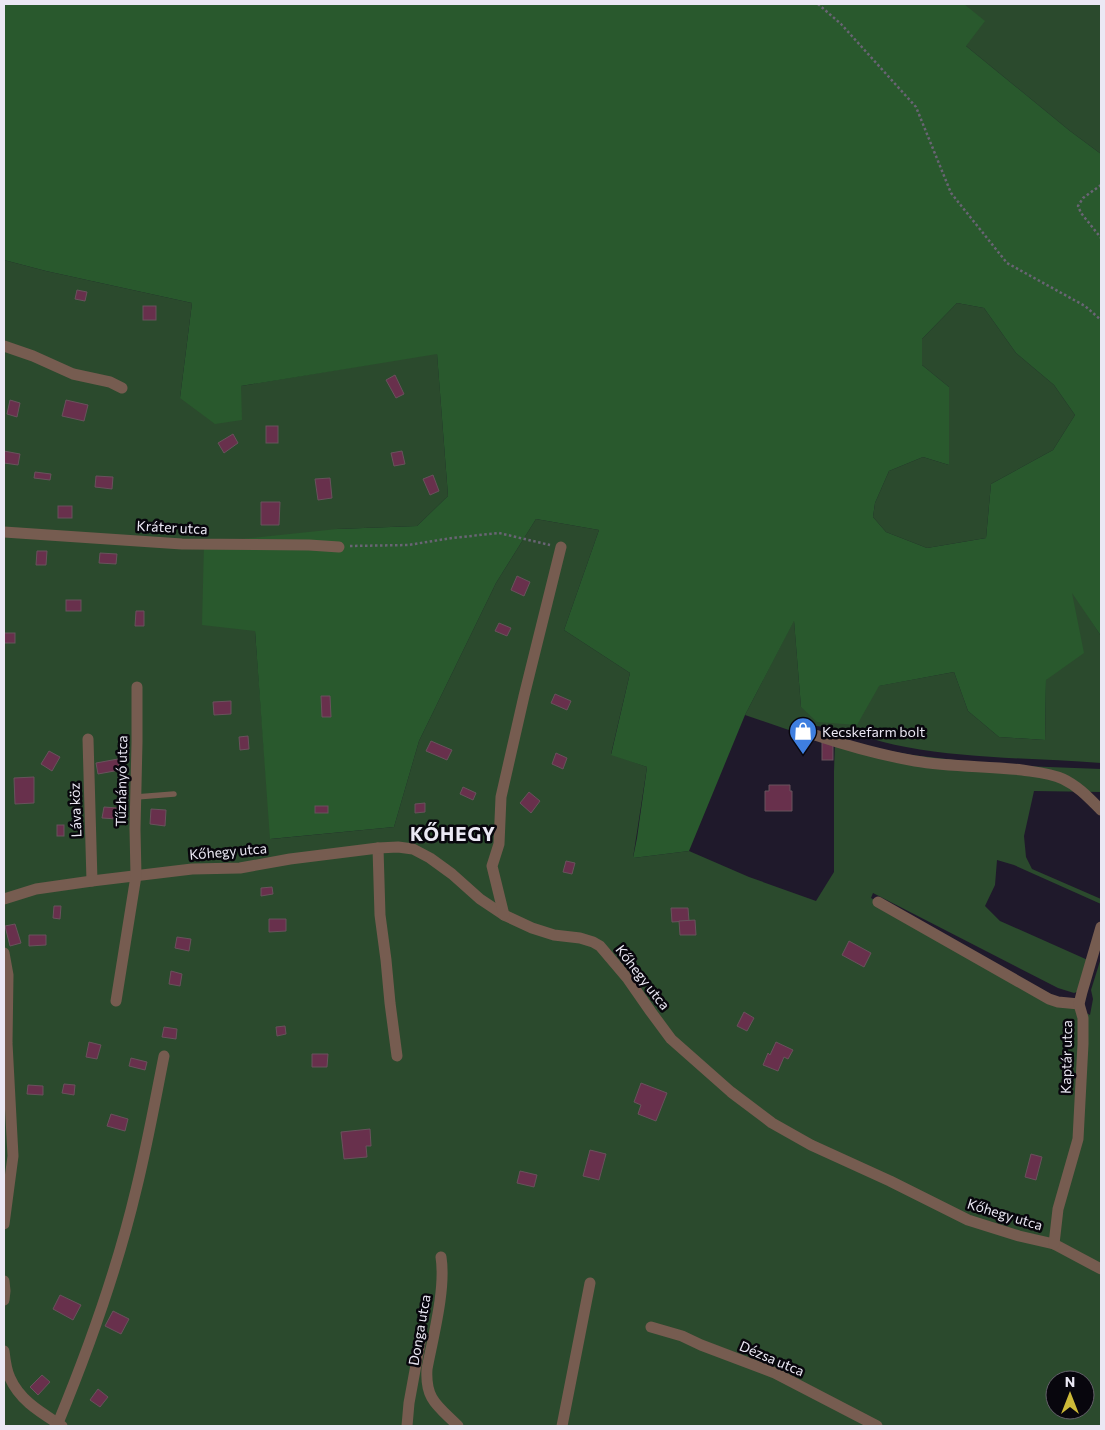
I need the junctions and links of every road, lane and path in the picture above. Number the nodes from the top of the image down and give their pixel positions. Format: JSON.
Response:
{"nodes":[{"id":1,"x":818,"y":4,"type":"edge"},
{"id":2,"x":1101,"y":185,"type":"edge"},
{"id":3,"x":1101,"y":238,"type":"edge"},
{"id":4,"x":1101,"y":320,"type":"edge"},
{"id":5,"x":4,"y":346,"type":"edge"},
{"id":6,"x":122,"y":388,"type":"dead end"},
{"id":7,"x":4,"y":532,"type":"edge"},
{"id":8,"x":338,"y":547,"type":"joint"},
{"id":9,"x":561,"y":547,"type":"joint"},
{"id":10,"x":137,"y":687,"type":"dead end"},
{"id":11,"x":812,"y":734,"type":"dead end"},
{"id":12,"x":88,"y":739,"type":"dead end"},
{"id":13,"x":174,"y":794,"type":"dead end"},
{"id":14,"x":136,"y":797,"type":"junction"},
{"id":15,"x":1101,"y":810,"type":"edge"},
{"id":16,"x":378,"y":848,"type":"junction"},
{"id":17,"x":136,"y":876,"type":"junction"},
{"id":18,"x":92,"y":881,"type":"junction"},
{"id":19,"x":4,"y":899,"type":"edge"},
{"id":20,"x":878,"y":902,"type":"dead end"},
{"id":21,"x":504,"y":915,"type":"junction"},
{"id":22,"x":1101,"y":928,"type":"edge"},
{"id":23,"x":4,"y":953,"type":"edge"},
{"id":24,"x":116,"y":1002,"type":"dead end"},
{"id":25,"x":1079,"y":1004,"type":"junction"},
{"id":26,"x":164,"y":1056,"type":"dead end"},
{"id":27,"x":397,"y":1056,"type":"dead end"},
{"id":28,"x":4,"y":1224,"type":"edge"},
{"id":29,"x":1054,"y":1244,"type":"junction"},
{"id":30,"x":441,"y":1257,"type":"dead end"},
{"id":31,"x":1101,"y":1269,"type":"edge"},
{"id":32,"x":4,"y":1282,"type":"edge"},
{"id":33,"x":590,"y":1282,"type":"dead end"},
{"id":34,"x":4,"y":1300,"type":"edge"},
{"id":35,"x":652,"y":1327,"type":"dead end"},
{"id":36,"x":420,"y":1343,"type":"dead end"},
{"id":37,"x":4,"y":1351,"type":"edge"},
{"id":38,"x":421,"y":1369,"type":"junction"},
{"id":39,"x":60,"y":1425,"type":"edge"},
{"id":40,"x":407,"y":1426,"type":"edge"},
{"id":41,"x":458,"y":1426,"type":"edge"},
{"id":42,"x":562,"y":1426,"type":"edge"},
{"id":43,"x":877,"y":1426,"type":"edge"}],
"edges":[{"from":1,"to":4,"type":"path"},
{"from":2,"to":3,"type":"path"},
{"from":5,"to":6,"type":"street"},
{"from":7,"to":8,"type":"street","name":"Kráter utca"},
{"from":8,"to":9,"type":"path"},
{"from":9,"to":21,"type":"street"},
{"from":10,"to":14,"type":"street","name":"Tűzhányó utca"},
{"from":11,"to":15,"type":"street"},
{"from":12,"to":18,"type":"street","name":"Láva köz"},
{"from":13,"to":14,"type":"lane"},
{"from":14,"to":17,"type":"street","name":"Tűzhányó utca"},
{"from":16,"to":17,"type":"street","name":"Kőhegy utca"},
{"from":16,"to":21,"type":"street","name":"Kőhegy utca"},
{"from":16,"to":27,"type":"street"},
{"from":17,"to":18,"type":"street","name":"Kőhegy utca"},
{"from":17,"to":24,"type":"street","name":"Tűzhányó utca"},
{"from":18,"to":19,"type":"street","name":"Kőhegy utca"},
{"from":20,"to":25,"type":"street","name":"Kaptár utca"},
{"from":21,"to":29,"type":"street","name":"Kőhegy utca"},
{"from":22,"to":25,"type":"street"},
{"from":23,"to":28,"type":"street"},
{"from":25,"to":29,"type":"street","name":"Kaptár utca"},
{"from":26,"to":39,"type":"street"},
{"from":29,"to":31,"type":"street","name":"Kőhegy utca"},
{"from":30,"to":38,"type":"street","name":"Donga utca"},
{"from":32,"to":34,"type":"street"},
{"from":33,"to":42,"type":"street"},
{"from":35,"to":43,"type":"street","name":"Dézsa utca"},
{"from":36,"to":38,"type":"street"},
{"from":37,"to":39,"type":"street"},
{"from":38,"to":40,"type":"street"},
{"from":38,"to":41,"type":"street","name":"Donga utca"}]}
